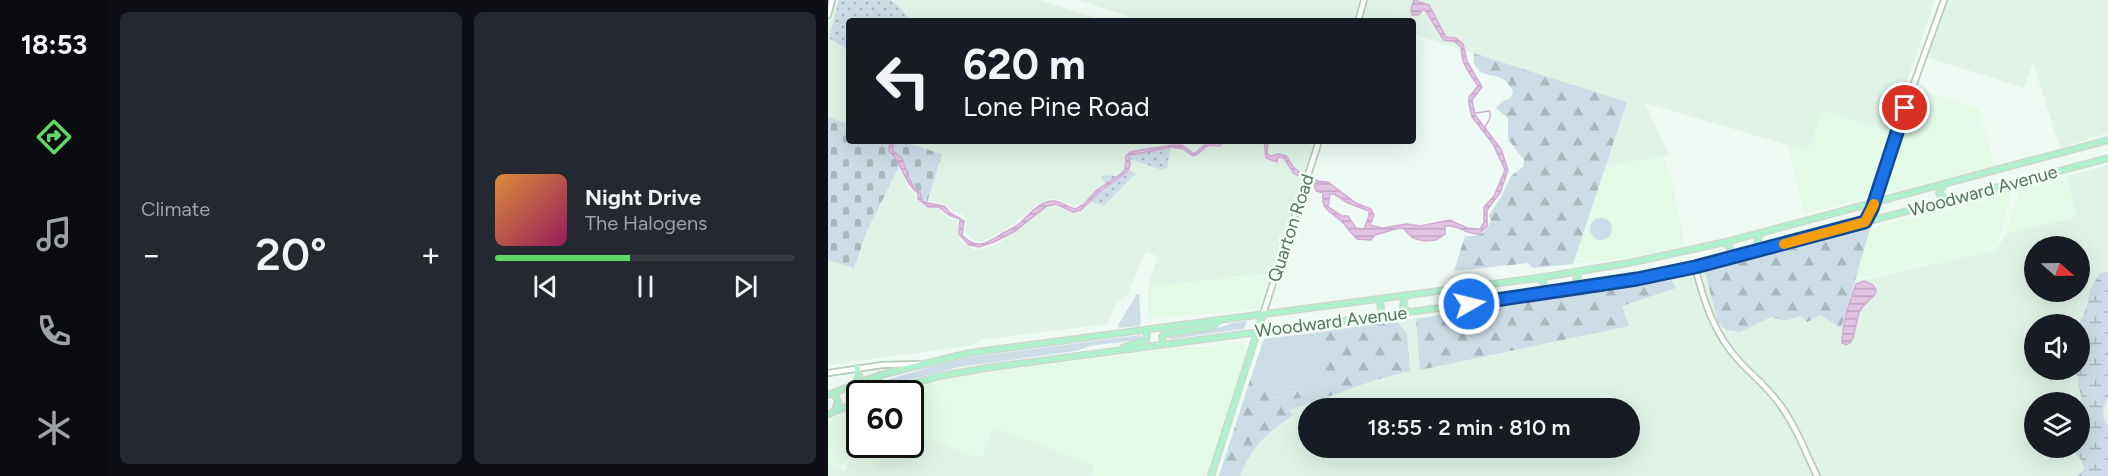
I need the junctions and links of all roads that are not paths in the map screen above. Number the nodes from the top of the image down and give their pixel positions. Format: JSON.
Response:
{"nodes":[{"id":1,"x":832,"y":0,"type":"edge"},
{"id":2,"x":1364,"y":0,"type":"edge"},
{"id":3,"x":1944,"y":0,"type":"edge"},
{"id":4,"x":828,"y":13,"type":"edge"},
{"id":5,"x":1359,"y":18,"type":"edge"},
{"id":6,"x":2108,"y":140,"type":"edge"},
{"id":7,"x":1318,"y":144,"type":"edge"},
{"id":8,"x":2108,"y":158,"type":"edge"},
{"id":9,"x":1948,"y":183,"type":"junction"},
{"id":10,"x":1948,"y":201,"type":"junction"},
{"id":11,"x":1874,"y":202,"type":"junction"},
{"id":12,"x":1865,"y":222,"type":"junction"},
{"id":13,"x":1760,"y":233,"type":"junction"},
{"id":14,"x":1726,"y":242,"type":"junction"},
{"id":15,"x":1762,"y":249,"type":"junction"},
{"id":16,"x":1728,"y":258,"type":"junction"},
{"id":17,"x":1695,"y":267,"type":"junction"},
{"id":18,"x":1579,"y":272,"type":"junction"},
{"id":19,"x":1538,"y":278,"type":"junction"},
{"id":20,"x":1581,"y":289,"type":"junction"},
{"id":21,"x":1408,"y":295,"type":"junction"},
{"id":22,"x":1539,"y":295,"type":"junction"},
{"id":23,"x":1380,"y":299,"type":"junction"},
{"id":24,"x":1408,"y":312,"type":"junction"},
{"id":25,"x":1263,"y":314,"type":"junction"},
{"id":26,"x":1378,"y":316,"type":"junction"},
{"id":27,"x":1219,"y":320,"type":"junction"},
{"id":28,"x":1145,"y":330,"type":"junction"},
{"id":29,"x":1257,"y":332,"type":"junction"},
{"id":30,"x":1164,"y":344,"type":"junction"},
{"id":31,"x":1114,"y":351,"type":"junction"},
{"id":32,"x":921,"y":364,"type":"junction"},
{"id":33,"x":857,"y":368,"type":"junction"},
{"id":34,"x":828,"y":373,"type":"edge"},
{"id":35,"x":880,"y":375,"type":"junction"},
{"id":36,"x":857,"y":380,"type":"edge"},
{"id":37,"x":866,"y":380,"type":"edge"},
{"id":38,"x":878,"y":380,"type":"edge"},
{"id":39,"x":924,"y":381,"type":"edge"},
{"id":40,"x":846,"y":387,"type":"edge"},
{"id":41,"x":830,"y":394,"type":"edge"},
{"id":42,"x":846,"y":406,"type":"edge"},
{"id":43,"x":834,"y":411,"type":"junction"},
{"id":44,"x":828,"y":414,"type":"edge"},
{"id":45,"x":1211,"y":476,"type":"edge"},
{"id":46,"x":1817,"y":476,"type":"edge"}],
"edges":[{"from":1,"to":4,"type":"street"},
{"from":2,"to":5,"type":"street"},
{"from":3,"to":11,"type":"street"},
{"from":6,"to":9,"type":"main road","name":"Woodward Avenue"},
{"from":7,"to":25,"type":"street","name":"Quarton Road"},
{"from":8,"to":10,"type":"main road","name":"Woodward Avenue"},
{"from":9,"to":10,"type":"main road"},
{"from":9,"to":11,"type":"main road","name":"Woodward Avenue"},
{"from":10,"to":12,"type":"main road","name":"Woodward Avenue"},
{"from":11,"to":12,"type":"main road"},
{"from":11,"to":13,"type":"main road","name":"Woodward Avenue"},
{"from":12,"to":15,"type":"main road","name":"Woodward Avenue"},
{"from":13,"to":14,"type":"main road","name":"Woodward Avenue"},
{"from":13,"to":15,"type":"main road"},
{"from":14,"to":16,"type":"main road"},
{"from":14,"to":18,"type":"main road","name":"Woodward Avenue"},
{"from":15,"to":16,"type":"main road","name":"Woodward Avenue"},
{"from":16,"to":17,"type":"main road","name":"Woodward Avenue"},
{"from":17,"to":20,"type":"main road","name":"Woodward Avenue"},
{"from":17,"to":46,"type":"street"},
{"from":18,"to":19,"type":"main road","name":"Woodward Avenue"},
{"from":18,"to":20,"type":"main road"},
{"from":19,"to":21,"type":"main road","name":"Woodward Avenue"},
{"from":19,"to":22,"type":"main road"},
{"from":20,"to":22,"type":"main road","name":"Woodward Avenue"},
{"from":21,"to":23,"type":"main road","name":"Woodward Avenue"},
{"from":21,"to":24,"type":"main road"},
{"from":22,"to":24,"type":"main road","name":"Woodward Avenue"},
{"from":23,"to":25,"type":"main road","name":"Woodward Avenue"},
{"from":23,"to":26,"type":"main road"},
{"from":24,"to":26,"type":"main road","name":"Woodward Avenue"},
{"from":25,"to":27,"type":"main road","name":"Woodward Avenue"},
{"from":25,"to":29,"type":"main road"},
{"from":26,"to":29,"type":"main road","name":"Woodward Avenue"},
{"from":27,"to":28,"type":"main road","name":"Woodward Avenue"},
{"from":27,"to":30,"type":"main road"},
{"from":28,"to":31,"type":"main road"},
{"from":28,"to":32,"type":"main road","name":"Woodward Avenue"},
{"from":29,"to":30,"type":"main road","name":"Woodward Avenue"},
{"from":29,"to":45,"type":"main road"},
{"from":30,"to":31,"type":"main road","name":"Woodward Avenue"},
{"from":31,"to":39,"type":"main road"},
{"from":32,"to":33,"type":"street"},
{"from":32,"to":35,"type":"main road","name":"Woodward Avenue"},
{"from":33,"to":34,"type":"street"},
{"from":33,"to":36,"type":"main road"},
{"from":35,"to":37,"type":"main road","name":"Woodward Avenue"},
{"from":35,"to":38,"type":"main road"},
{"from":40,"to":41,"type":"main road","name":"Woodward Avenue"},
{"from":41,"to":43,"type":"main road"},
{"from":42,"to":43,"type":"main road"},
{"from":43,"to":44,"type":"main road"}]}
